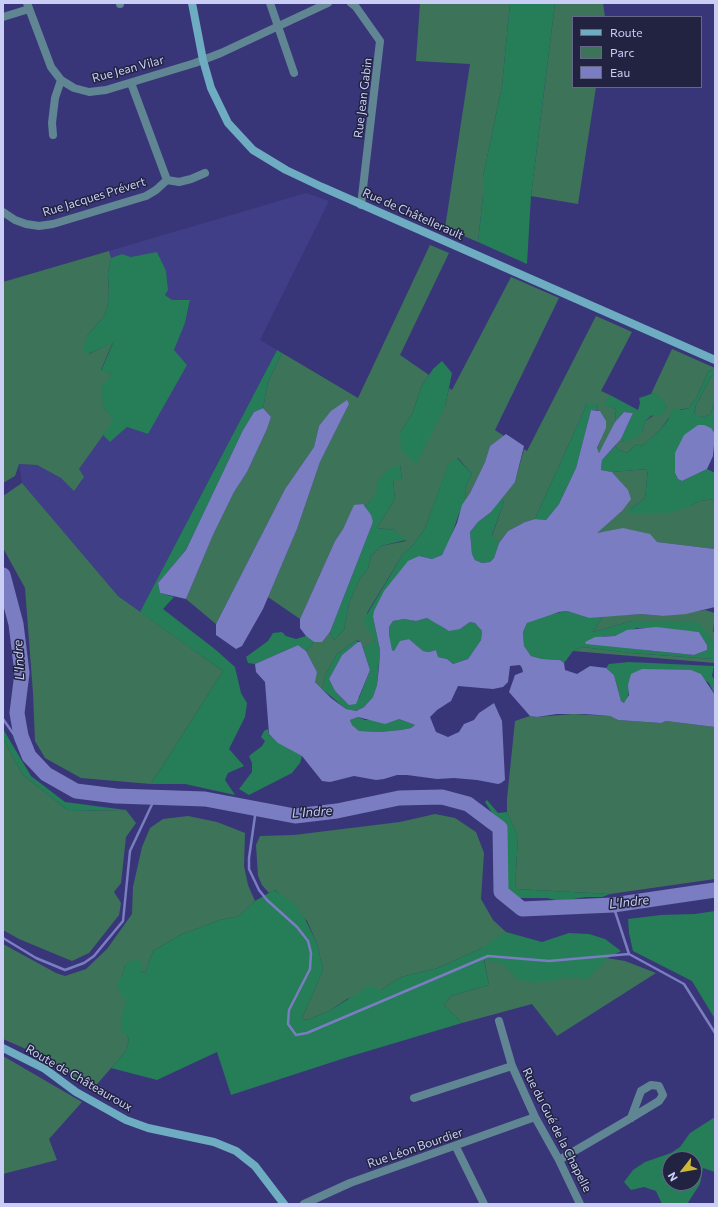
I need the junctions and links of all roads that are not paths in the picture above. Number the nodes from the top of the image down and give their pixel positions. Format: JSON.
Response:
{"nodes":[{"id":1,"x":192,"y":3,"type":"edge"},
{"id":2,"x":270,"y":3,"type":"edge"},
{"id":3,"x":328,"y":3,"type":"edge"},
{"id":4,"x":351,"y":3,"type":"edge"},
{"id":5,"x":28,"y":6,"type":"edge"},
{"id":6,"x":3,"y":17,"type":"edge"},
{"id":7,"x":277,"y":27,"type":"junction"},
{"id":8,"x":203,"y":60,"type":"junction"},
{"id":9,"x":294,"y":72,"type":"dead end"},
{"id":10,"x":61,"y":80,"type":"junction"},
{"id":11,"x":131,"y":83,"type":"junction"},
{"id":12,"x":53,"y":135,"type":"dead end"},
{"id":13,"x":205,"y":173,"type":"dead end"},
{"id":14,"x":167,"y":180,"type":"junction"},
{"id":15,"x":362,"y":205,"type":"junction"},
{"id":16,"x":3,"y":212,"type":"edge"},
{"id":17,"x":715,"y":360,"type":"edge"},
{"id":18,"x":499,"y":1021,"type":"dead end"},
{"id":19,"x":3,"y":1048,"type":"edge"},
{"id":20,"x":512,"y":1066,"type":"junction"},
{"id":21,"x":414,"y":1098,"type":"dead end"},
{"id":22,"x":535,"y":1117,"type":"junction"},
{"id":23,"x":631,"y":1118,"type":"dead end"},
{"id":24,"x":456,"y":1146,"type":"junction"},
{"id":25,"x":560,"y":1160,"type":"junction"},
{"id":26,"x":284,"y":1204,"type":"edge"},
{"id":27,"x":304,"y":1204,"type":"edge"},
{"id":28,"x":484,"y":1204,"type":"edge"},
{"id":29,"x":580,"y":1204,"type":"edge"}],
"edges":[{"from":1,"to":8,"type":"main road","name":"Rue de Châtellerault"},
{"from":2,"to":7,"type":"street"},
{"from":3,"to":7,"type":"street"},
{"from":4,"to":15,"type":"street","name":"Rue Jean Gabin"},
{"from":5,"to":6,"type":"street"},
{"from":5,"to":10,"type":"street","name":"Rue Jean Vilar"},
{"from":7,"to":8,"type":"street"},
{"from":7,"to":9,"type":"street"},
{"from":8,"to":11,"type":"street","name":"Rue Jean Vilar"},
{"from":8,"to":15,"type":"main road","name":"Rue de Châtellerault"},
{"from":10,"to":11,"type":"street","name":"Rue Jean Vilar"},
{"from":10,"to":12,"type":"street"},
{"from":11,"to":14,"type":"street"},
{"from":13,"to":14,"type":"street"},
{"from":14,"to":16,"type":"street","name":"Rue Jacques Prévert"},
{"from":15,"to":17,"type":"main road","name":"Rue de Châtellerault"},
{"from":18,"to":20,"type":"street","name":"Rue du Gué de la Chapelle"},
{"from":19,"to":26,"type":"main road","name":"Route de Châteauroux"},
{"from":20,"to":21,"type":"street"},
{"from":20,"to":22,"type":"street","name":"Rue du Gué de la Chapelle"},
{"from":22,"to":24,"type":"street","name":"Rue Léon Bourdier"},
{"from":22,"to":25,"type":"street","name":"Rue du Gué de la Chapelle"},
{"from":23,"to":25,"type":"street"},
{"from":24,"to":27,"type":"street","name":"Rue Léon Bourdier"},
{"from":24,"to":28,"type":"street"},
{"from":25,"to":29,"type":"street","name":"Rue du Gué de la Chapelle"}]}
